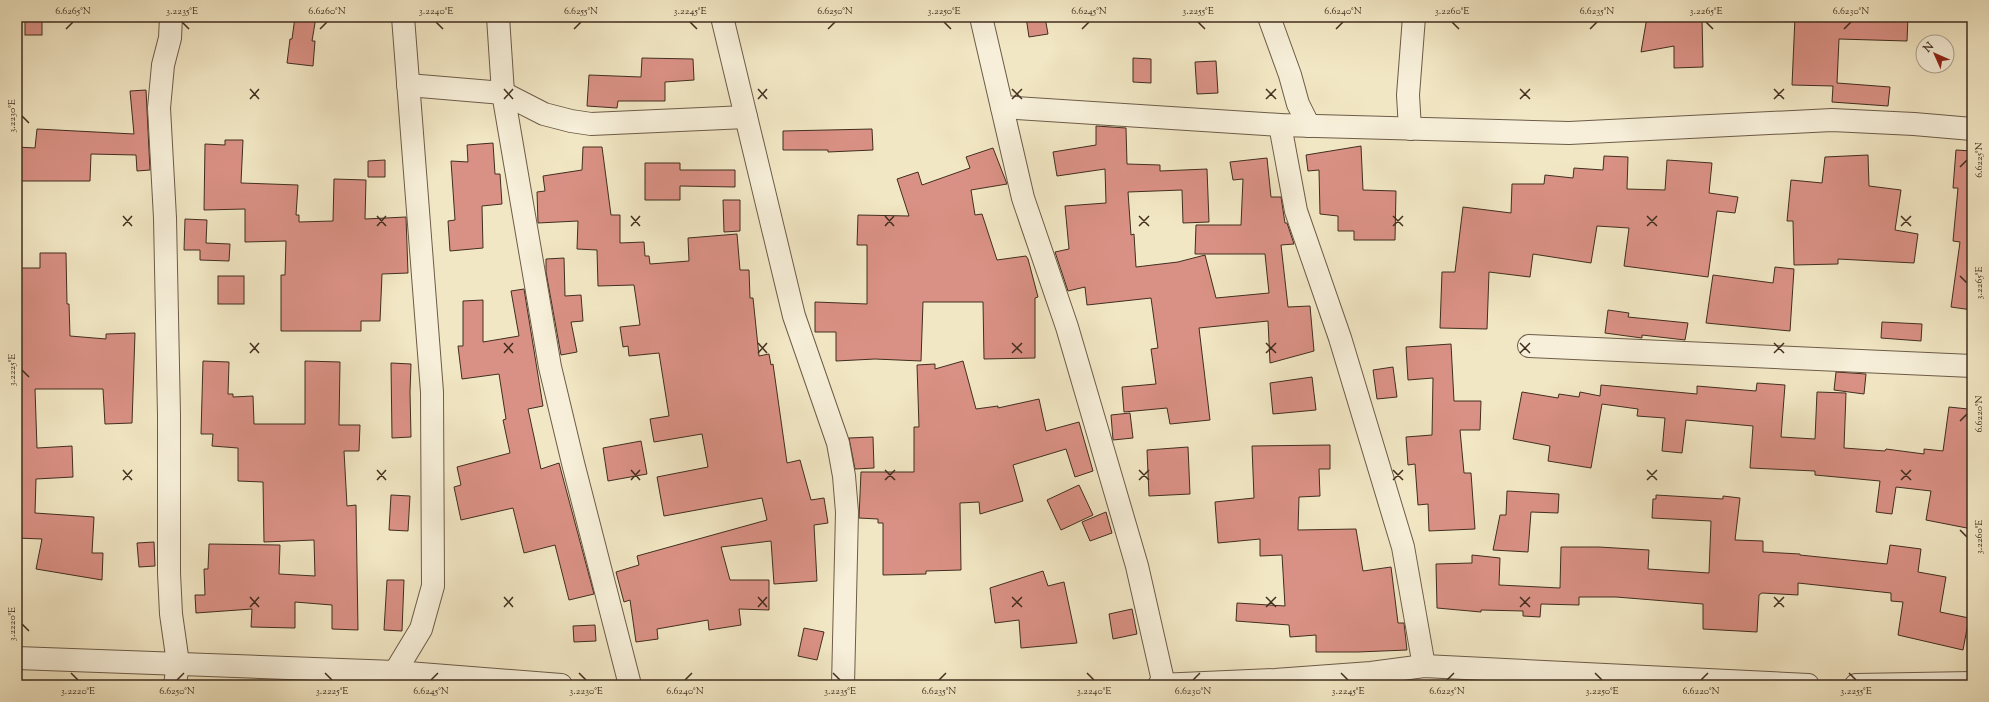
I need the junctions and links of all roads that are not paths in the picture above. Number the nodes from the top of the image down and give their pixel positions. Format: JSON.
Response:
{"nodes":[{"id":1,"x":172,"y":17,"type":"edge"},
{"id":2,"x":403,"y":17,"type":"edge"},
{"id":3,"x":498,"y":17,"type":"edge"},
{"id":4,"x":722,"y":17,"type":"edge"},
{"id":5,"x":981,"y":17,"type":"edge"},
{"id":6,"x":1269,"y":17,"type":"edge"},
{"id":7,"x":1414,"y":17,"type":"edge"},
{"id":8,"x":408,"y":85,"type":"junction"},
{"id":9,"x":503,"y":93,"type":"junction"},
{"id":10,"x":1002,"y":107,"type":"junction"},
{"id":11,"x":746,"y":117,"type":"junction"},
{"id":12,"x":1280,"y":125,"type":"junction"},
{"id":13,"x":1309,"y":126,"type":"junction"},
{"id":14,"x":1410,"y":129,"type":"junction"},
{"id":15,"x":1972,"y":129,"type":"edge"},
{"id":16,"x":1529,"y":346,"type":"dead end"},
{"id":17,"x":1972,"y":366,"type":"edge"},
{"id":18,"x":17,"y":658,"type":"edge"},
{"id":19,"x":178,"y":663,"type":"junction"},
{"id":20,"x":1424,"y":666,"type":"junction"},
{"id":21,"x":394,"y":679,"type":"edge"},
{"id":22,"x":1328,"y":680,"type":"edge"},
{"id":23,"x":1972,"y":683,"type":"edge"},
{"id":24,"x":175,"y":685,"type":"edge"},
{"id":25,"x":561,"y":685,"type":"edge"},
{"id":26,"x":630,"y":685,"type":"edge"},
{"id":27,"x":843,"y":685,"type":"edge"},
{"id":28,"x":1158,"y":685,"type":"edge"},
{"id":29,"x":1164,"y":685,"type":"edge"},
{"id":30,"x":1808,"y":685,"type":"edge"},
{"id":31,"x":1856,"y":685,"type":"edge"}],
"edges":[{"from":1,"to":19,"type":"street"},
{"from":2,"to":8,"type":"street"},
{"from":3,"to":9,"type":"street"},
{"from":4,"to":11,"type":"street"},
{"from":5,"to":10,"type":"street"},
{"from":6,"to":13,"type":"street"},
{"from":7,"to":14,"type":"street"},
{"from":8,"to":9,"type":"street"},
{"from":8,"to":21,"type":"street"},
{"from":9,"to":11,"type":"street"},
{"from":9,"to":26,"type":"street"},
{"from":10,"to":12,"type":"street"},
{"from":10,"to":29,"type":"street"},
{"from":11,"to":27,"type":"street"},
{"from":12,"to":13,"type":"street"},
{"from":12,"to":20,"type":"street"},
{"from":13,"to":14,"type":"street"},
{"from":14,"to":15,"type":"street"},
{"from":16,"to":17,"type":"street"},
{"from":18,"to":19,"type":"street"},
{"from":19,"to":21,"type":"street"},
{"from":19,"to":24,"type":"street"},
{"from":20,"to":22,"type":"street"},
{"from":20,"to":30,"type":"street"},
{"from":21,"to":25,"type":"street"},
{"from":22,"to":29,"type":"street"},
{"from":23,"to":31,"type":"street"},
{"from":28,"to":29,"type":"street"}]}
